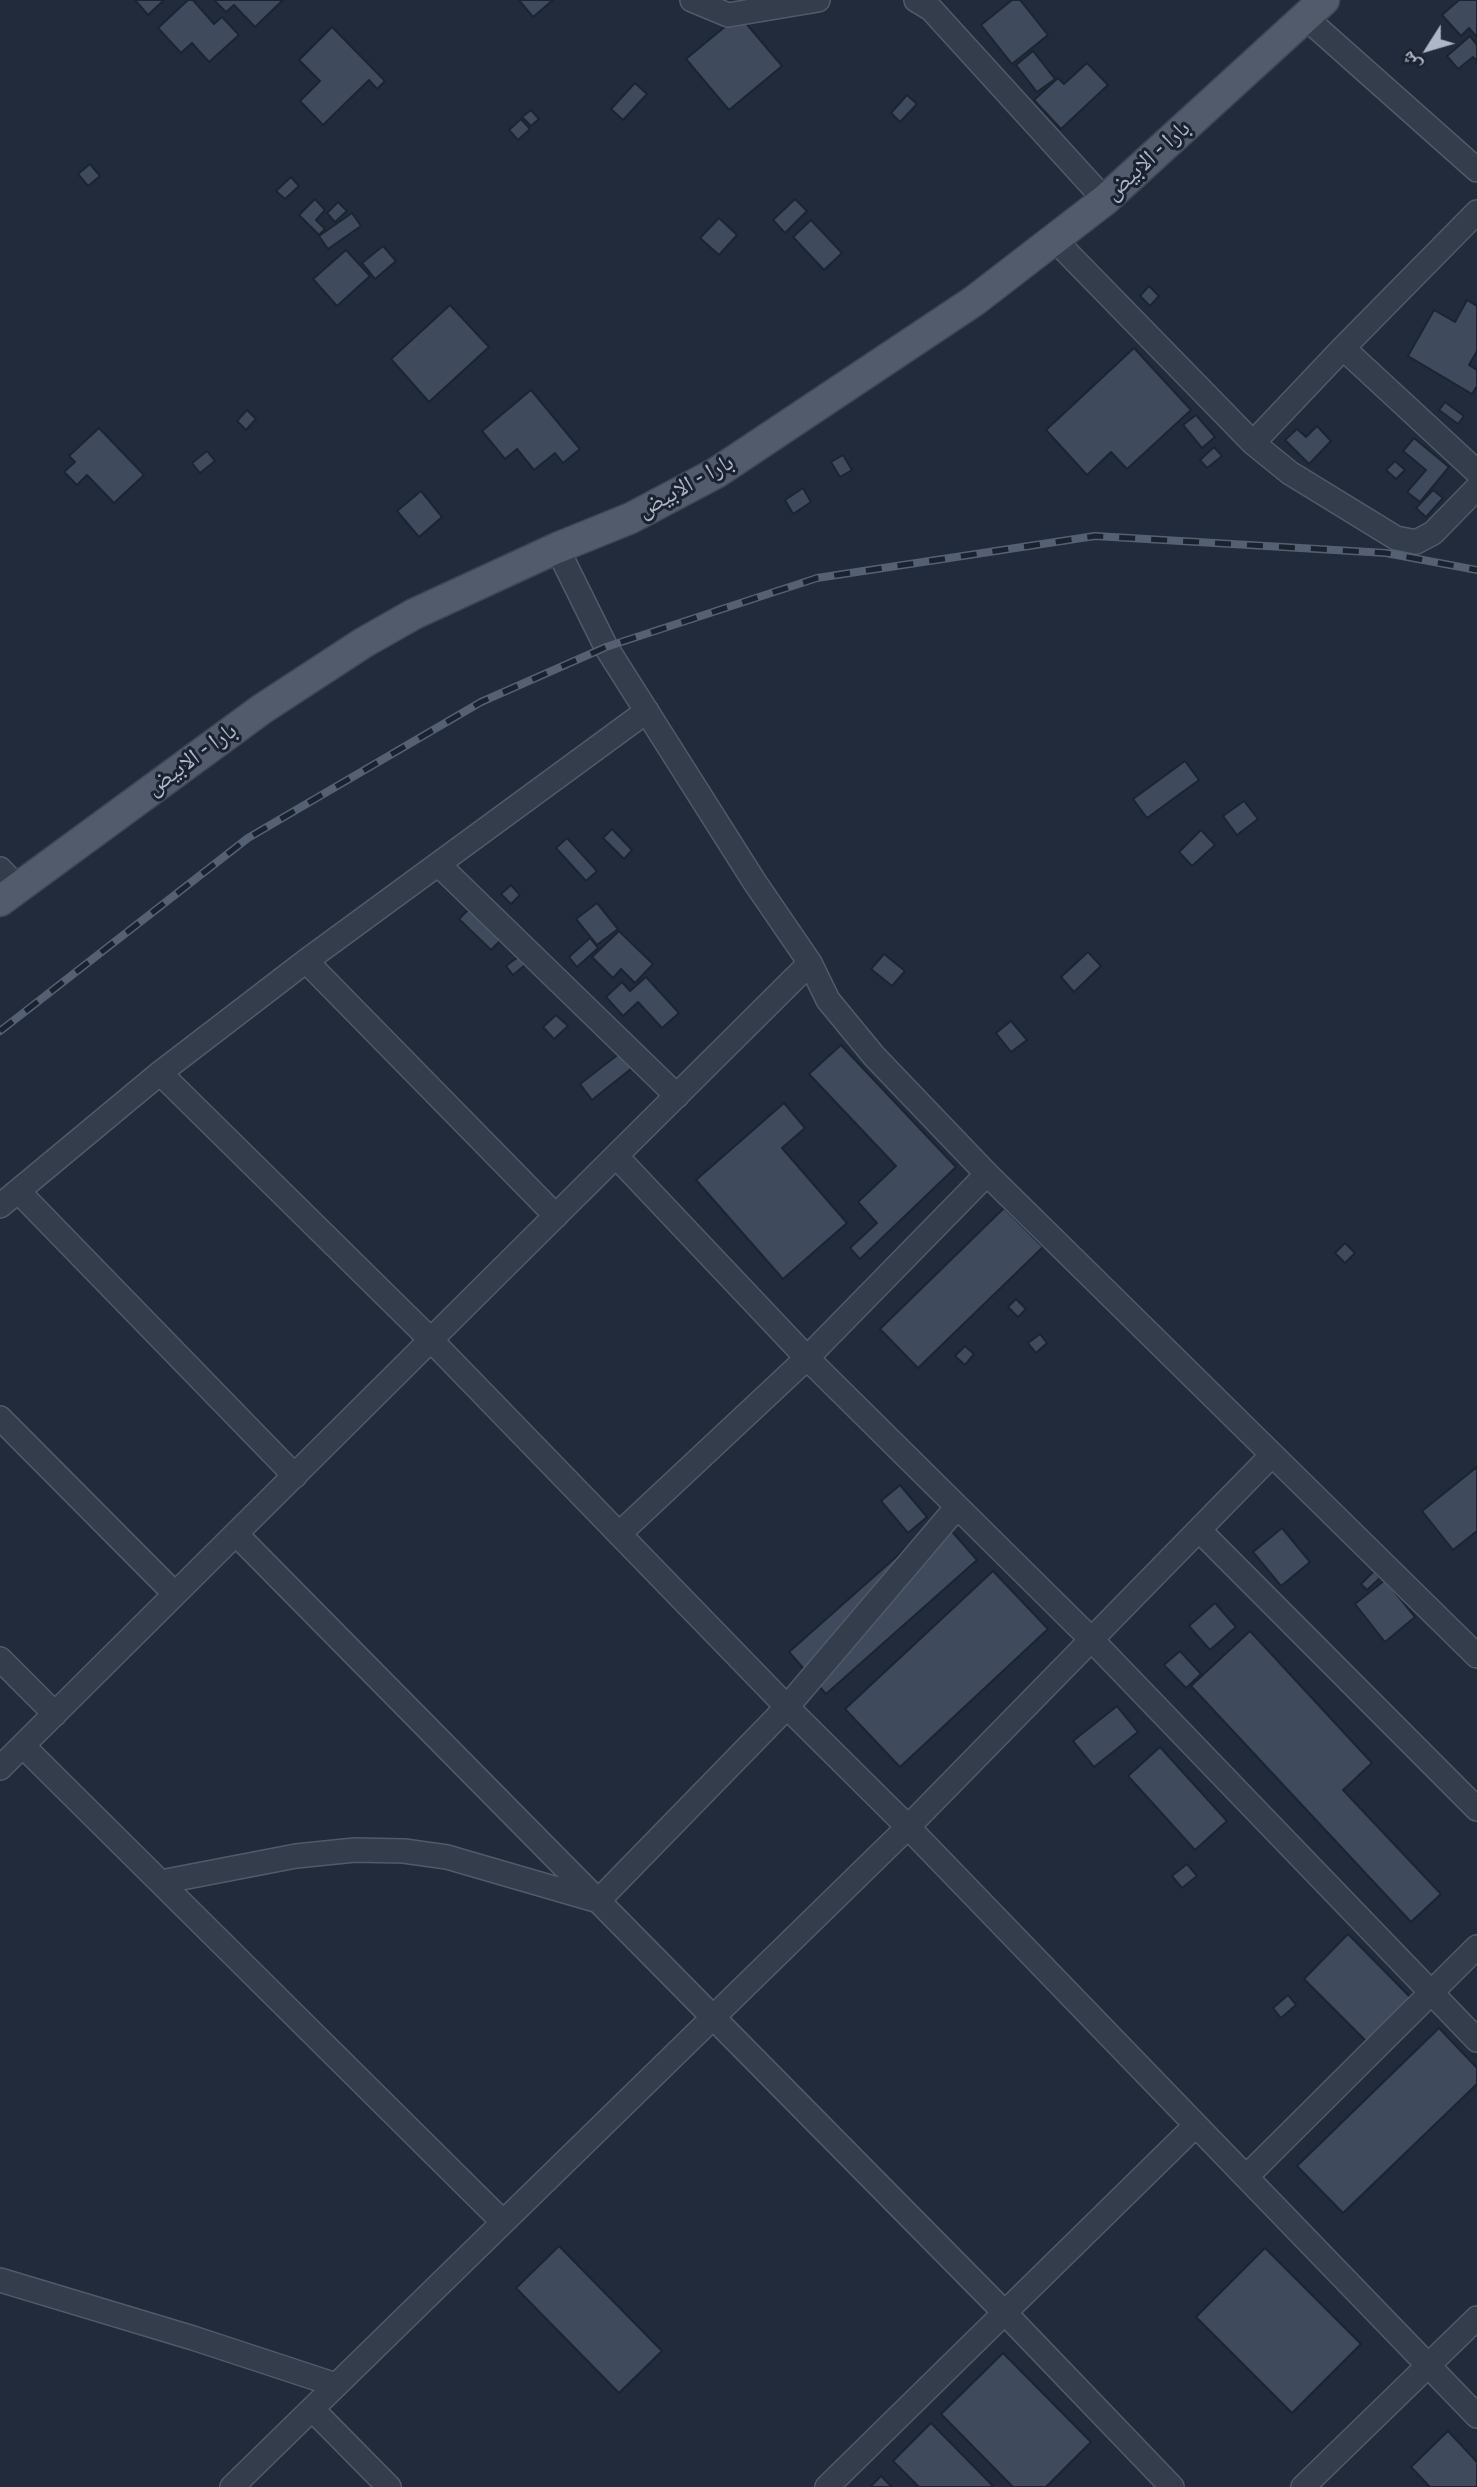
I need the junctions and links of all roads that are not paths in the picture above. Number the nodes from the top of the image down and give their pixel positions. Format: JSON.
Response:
{"nodes":[{"id":1,"x":692,"y":0,"type":"edge"},
{"id":2,"x":818,"y":0,"type":"edge"},
{"id":3,"x":916,"y":0,"type":"edge"},
{"id":4,"x":1315,"y":9,"type":"edge"},
{"id":5,"x":1477,"y":170,"type":"edge"},
{"id":6,"x":1105,"y":200,"type":"junction"},
{"id":7,"x":1477,"y":212,"type":"edge"},
{"id":8,"x":1054,"y":239,"type":"junction"},
{"id":9,"x":1343,"y":348,"type":"junction"},
{"id":10,"x":1253,"y":443,"type":"junction"},
{"id":11,"x":1477,"y":472,"type":"edge"},
{"id":12,"x":1477,"y":488,"type":"edge"},
{"id":13,"x":557,"y":548,"type":"junction"},
{"id":14,"x":647,"y":711,"type":"junction"},
{"id":15,"x":439,"y":865,"type":"junction"},
{"id":16,"x":6,"y":886,"type":"edge"},
{"id":17,"x":306,"y":961,"type":"junction"},
{"id":18,"x":810,"y":962,"type":"junction"},
{"id":19,"x":160,"y":1073,"type":"junction"},
{"id":20,"x":677,"y":1096,"type":"junction"},
{"id":21,"x":616,"y":1156,"type":"junction"},
{"id":22,"x":987,"y":1174,"type":"junction"},
{"id":23,"x":19,"y":1191,"type":"junction"},
{"id":24,"x":0,"y":1206,"type":"edge"},
{"id":25,"x":556,"y":1216,"type":"junction"},
{"id":26,"x":431,"y":1340,"type":"junction"},
{"id":27,"x":807,"y":1358,"type":"junction"},
{"id":28,"x":0,"y":1418,"type":"edge"},
{"id":29,"x":1272,"y":1455,"type":"junction"},
{"id":30,"x":295,"y":1476,"type":"junction"},
{"id":31,"x":957,"y":1507,"type":"junction"},
{"id":32,"x":1199,"y":1530,"type":"junction"},
{"id":33,"x":236,"y":1534,"type":"junction"},
{"id":34,"x":620,"y":1534,"type":"junction"},
{"id":35,"x":175,"y":1594,"type":"junction"},
{"id":36,"x":1091,"y":1639,"type":"junction"},
{"id":37,"x":1477,"y":1656,"type":"edge"},
{"id":38,"x":0,"y":1658,"type":"edge"},
{"id":39,"x":788,"y":1707,"type":"junction"},
{"id":40,"x":55,"y":1714,"type":"junction"},
{"id":41,"x":23,"y":1746,"type":"junction"},
{"id":42,"x":0,"y":1768,"type":"edge"},
{"id":43,"x":1477,"y":1809,"type":"edge"},
{"id":44,"x":908,"y":1827,"type":"junction"},
{"id":45,"x":161,"y":1882,"type":"junction"},
{"id":46,"x":598,"y":1901,"type":"junction"},
{"id":47,"x":1477,"y":1947,"type":"edge"},
{"id":48,"x":1431,"y":1993,"type":"junction"},
{"id":49,"x":713,"y":2017,"type":"junction"},
{"id":50,"x":1477,"y":2040,"type":"edge"},
{"id":51,"x":1195,"y":2126,"type":"junction"},
{"id":52,"x":1246,"y":2177,"type":"junction"},
{"id":53,"x":503,"y":2222,"type":"junction"},
{"id":54,"x":0,"y":2280,"type":"edge"},
{"id":55,"x":1005,"y":2312,"type":"junction"},
{"id":56,"x":1477,"y":2318,"type":"edge"},
{"id":57,"x":1428,"y":2366,"type":"junction"},
{"id":58,"x":336,"y":2385,"type":"junction"},
{"id":59,"x":312,"y":2409,"type":"junction"},
{"id":60,"x":1477,"y":2416,"type":"edge"},
{"id":61,"x":232,"y":2487,"type":"edge"},
{"id":62,"x":389,"y":2487,"type":"edge"},
{"id":63,"x":827,"y":2487,"type":"edge"},
{"id":64,"x":1172,"y":2487,"type":"edge"},
{"id":65,"x":1303,"y":2487,"type":"edge"}],
"edges":[{"from":1,"to":2,"type":"street"},
{"from":3,"to":6,"type":"street"},
{"from":4,"to":5,"type":"street"},
{"from":4,"to":6,"type":"main road","name":"بارا - الابيض"},
{"from":6,"to":8,"type":"main road","name":"بارا - الابيض"},
{"from":7,"to":9,"type":"street"},
{"from":8,"to":10,"type":"street"},
{"from":8,"to":13,"type":"main road","name":"بارا - الابيض"},
{"from":9,"to":10,"type":"street"},
{"from":9,"to":11,"type":"street"},
{"from":10,"to":12,"type":"street"},
{"from":13,"to":14,"type":"street"},
{"from":13,"to":16,"type":"main road","name":"بارا - الابيض"},
{"from":14,"to":15,"type":"street"},
{"from":14,"to":18,"type":"street"},
{"from":15,"to":17,"type":"street"},
{"from":15,"to":20,"type":"street"},
{"from":17,"to":19,"type":"street"},
{"from":17,"to":25,"type":"street"},
{"from":18,"to":20,"type":"street"},
{"from":18,"to":22,"type":"street"},
{"from":19,"to":23,"type":"street"},
{"from":19,"to":26,"type":"street"},
{"from":20,"to":21,"type":"street"},
{"from":21,"to":25,"type":"street"},
{"from":21,"to":27,"type":"street"},
{"from":22,"to":27,"type":"street"},
{"from":22,"to":29,"type":"street"},
{"from":23,"to":24,"type":"street"},
{"from":23,"to":30,"type":"street"},
{"from":25,"to":26,"type":"street"},
{"from":26,"to":30,"type":"street"},
{"from":26,"to":34,"type":"street"},
{"from":27,"to":31,"type":"street"},
{"from":27,"to":34,"type":"street"},
{"from":28,"to":35,"type":"street"},
{"from":29,"to":32,"type":"street"},
{"from":29,"to":37,"type":"street"},
{"from":30,"to":33,"type":"street"},
{"from":31,"to":36,"type":"street"},
{"from":31,"to":39,"type":"street"},
{"from":32,"to":36,"type":"street"},
{"from":32,"to":43,"type":"street"},
{"from":33,"to":35,"type":"street"},
{"from":33,"to":46,"type":"street"},
{"from":34,"to":39,"type":"street"},
{"from":35,"to":40,"type":"street"},
{"from":36,"to":44,"type":"street"},
{"from":36,"to":48,"type":"street"},
{"from":38,"to":40,"type":"street"},
{"from":39,"to":44,"type":"street"},
{"from":39,"to":46,"type":"street"},
{"from":40,"to":41,"type":"street"},
{"from":41,"to":42,"type":"street"},
{"from":41,"to":45,"type":"street"},
{"from":44,"to":49,"type":"street"},
{"from":44,"to":51,"type":"street"},
{"from":45,"to":46,"type":"street"},
{"from":45,"to":53,"type":"street"},
{"from":46,"to":49,"type":"street"},
{"from":47,"to":48,"type":"street"},
{"from":48,"to":50,"type":"street"},
{"from":48,"to":52,"type":"street"},
{"from":49,"to":53,"type":"street"},
{"from":49,"to":55,"type":"street"},
{"from":51,"to":52,"type":"street"},
{"from":51,"to":55,"type":"street"},
{"from":52,"to":57,"type":"street"},
{"from":53,"to":58,"type":"street"},
{"from":54,"to":58,"type":"street"},
{"from":55,"to":63,"type":"street"},
{"from":55,"to":64,"type":"street"},
{"from":56,"to":57,"type":"street"},
{"from":57,"to":60,"type":"street"},
{"from":57,"to":65,"type":"street"},
{"from":58,"to":59,"type":"street"},
{"from":59,"to":61,"type":"street"},
{"from":59,"to":62,"type":"street"}]}
